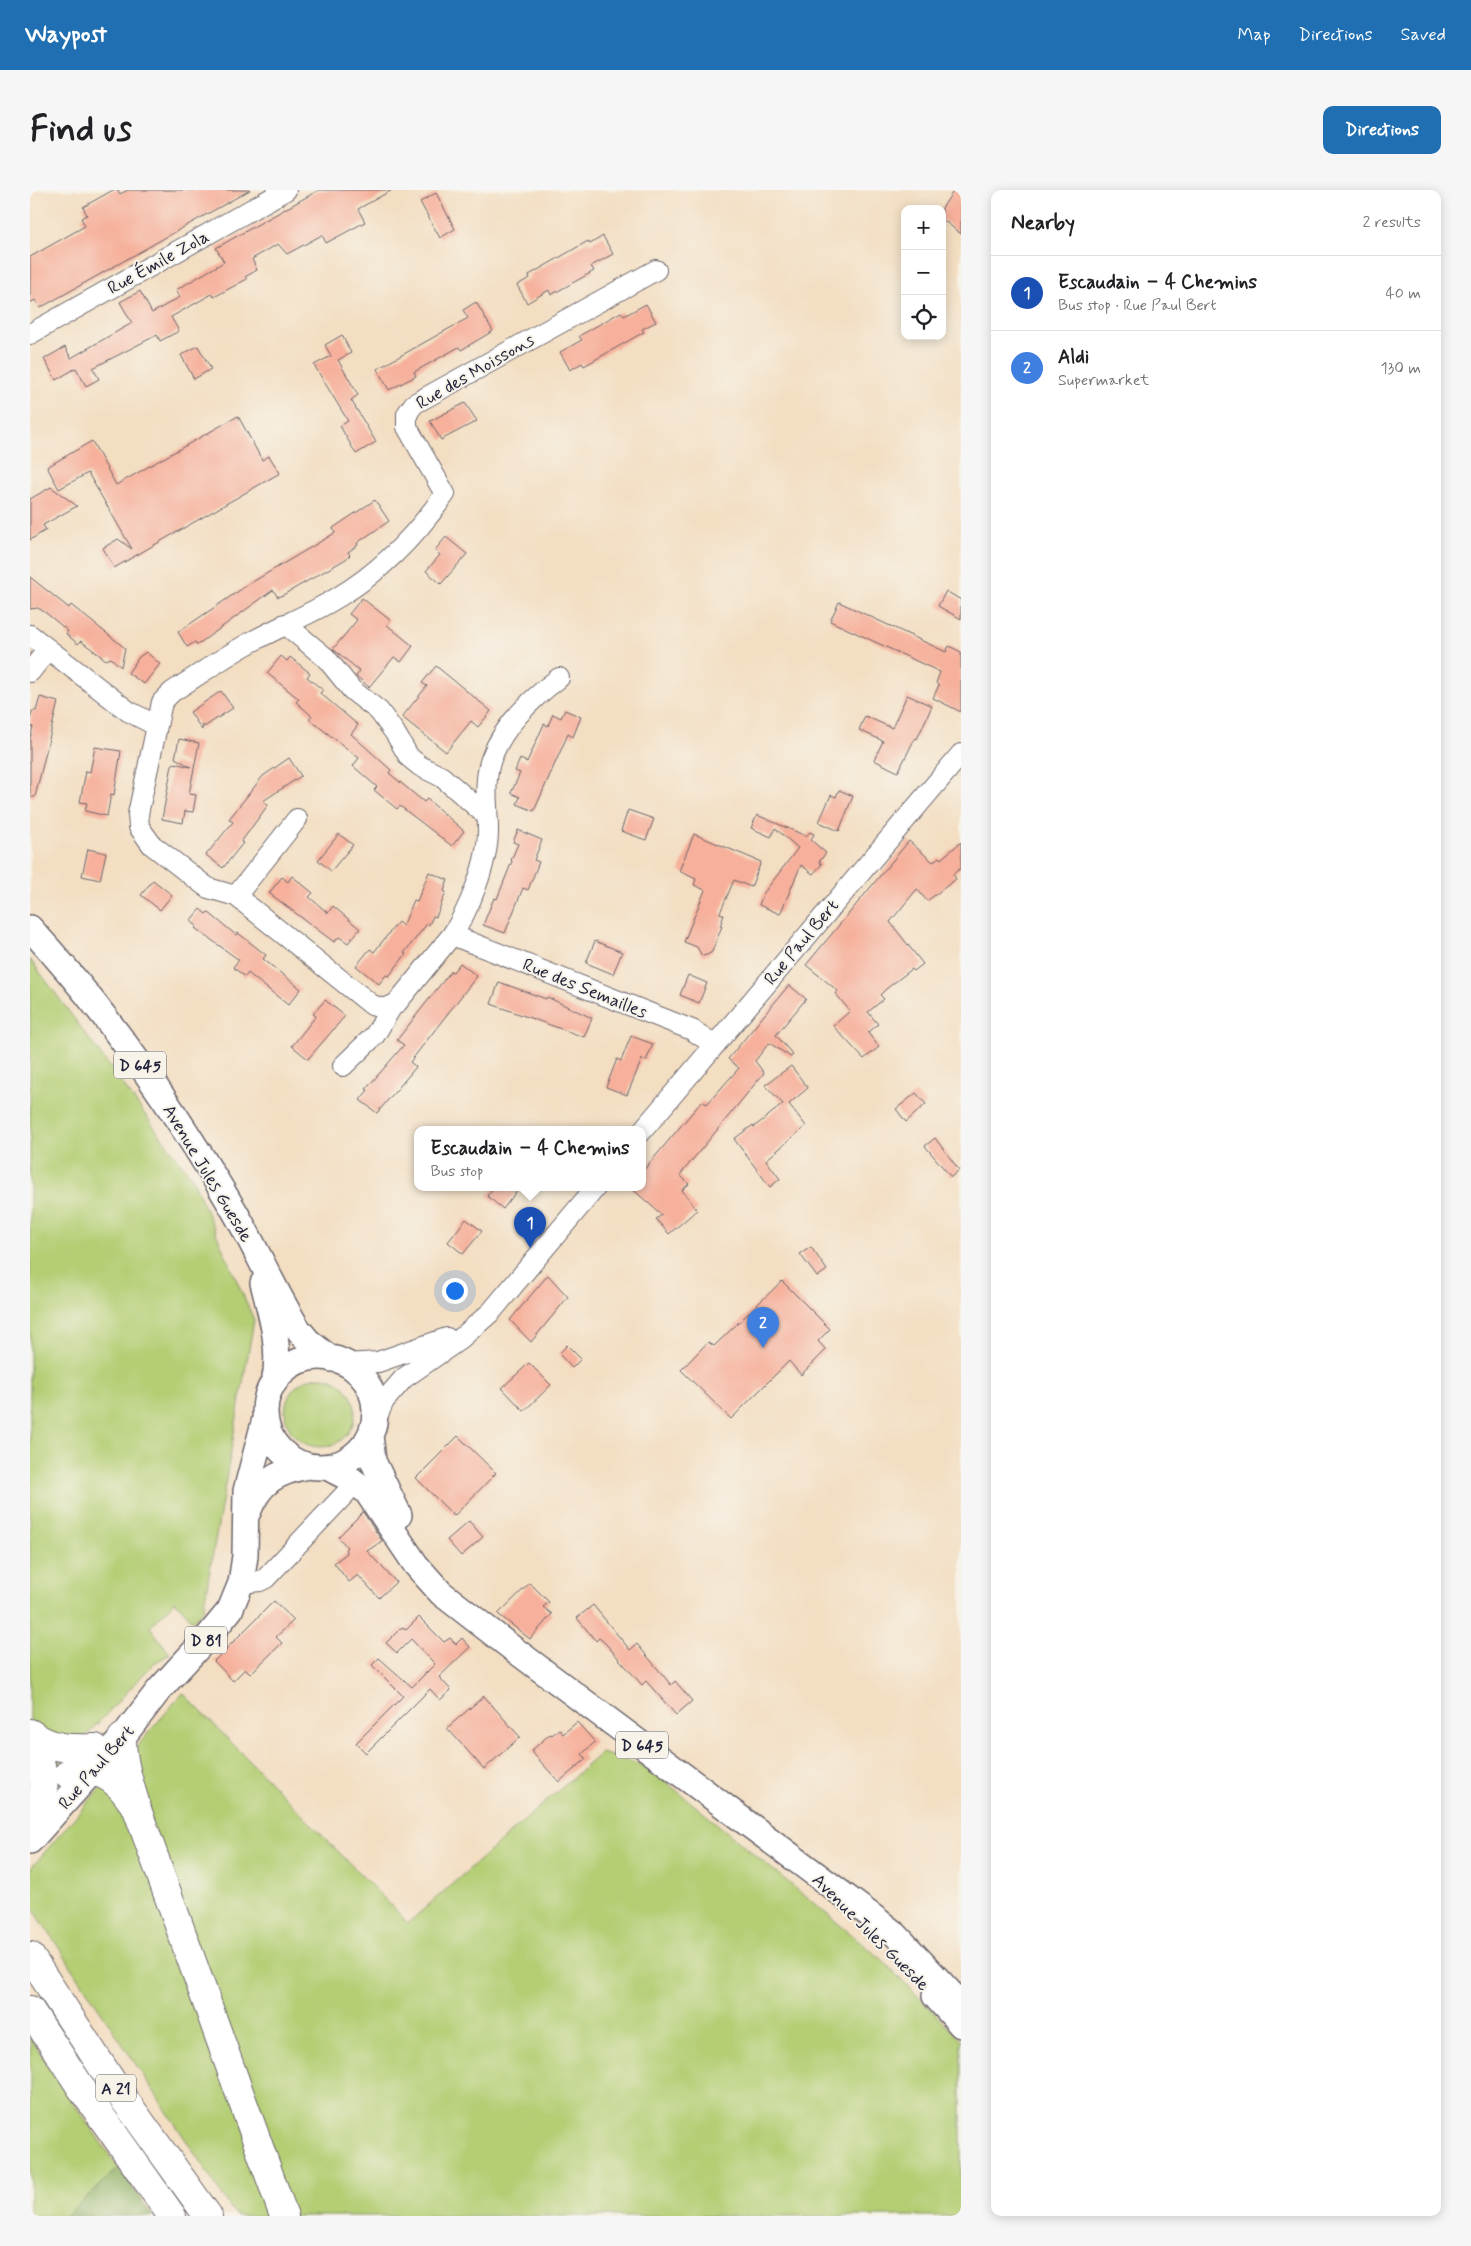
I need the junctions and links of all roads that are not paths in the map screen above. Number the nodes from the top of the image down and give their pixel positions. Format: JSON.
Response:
{"nodes":[{"id":1,"x":286,"y":190,"type":"edge"},
{"id":2,"x":656,"y":270,"type":"dead end"},
{"id":3,"x":30,"y":334,"type":"edge"},
{"id":4,"x":286,"y":624,"type":"junction"},
{"id":5,"x":30,"y":635,"type":"edge"},
{"id":6,"x":48,"y":649,"type":"junction"},
{"id":7,"x":30,"y":672,"type":"edge"},
{"id":8,"x":559,"y":678,"type":"dead end"},
{"id":9,"x":156,"y":726,"type":"junction"},
{"id":10,"x":961,"y":754,"type":"edge"},
{"id":11,"x":487,"y":816,"type":"junction"},
{"id":12,"x":297,"y":819,"type":"dead end"},
{"id":13,"x":236,"y":896,"type":"junction"},
{"id":14,"x":30,"y":928,"type":"edge"},
{"id":15,"x":452,"y":935,"type":"junction"},
{"id":16,"x":390,"y":1008,"type":"junction"},
{"id":17,"x":714,"y":1045,"type":"junction"},
{"id":18,"x":343,"y":1066,"type":"dead end"},
{"id":19,"x":646,"y":1126,"type":"edge"},
{"id":20,"x":593,"y":1191,"type":"edge"},
{"id":21,"x":256,"y":1253,"type":"junction"},
{"id":22,"x":474,"y":1328,"type":"junction"},
{"id":23,"x":339,"y":1362,"type":"junction"},
{"id":24,"x":274,"y":1382,"type":"junction"},
{"id":25,"x":265,"y":1419,"type":"junction"},
{"id":26,"x":372,"y":1429,"type":"junction"},
{"id":27,"x":317,"y":1466,"type":"junction"},
{"id":28,"x":346,"y":1493,"type":"dead end"},
{"id":29,"x":247,"y":1514,"type":"junction"},
{"id":30,"x":241,"y":1583,"type":"junction"},
{"id":31,"x":484,"y":1626,"type":"junction"},
{"id":32,"x":159,"y":1690,"type":"junction"},
{"id":33,"x":30,"y":1735,"type":"edge"},
{"id":34,"x":122,"y":1738,"type":"junction"},
{"id":35,"x":86,"y":1764,"type":"junction"},
{"id":36,"x":37,"y":1808,"type":"edge"},
{"id":37,"x":138,"y":1812,"type":"junction"},
{"id":38,"x":30,"y":1835,"type":"edge"},
{"id":39,"x":30,"y":1841,"type":"edge"},
{"id":40,"x":800,"y":1863,"type":"junction"},
{"id":41,"x":30,"y":1956,"type":"edge"},
{"id":42,"x":961,"y":2004,"type":"edge"},
{"id":43,"x":30,"y":2010,"type":"edge"},
{"id":44,"x":961,"y":2025,"type":"edge"},
{"id":45,"x":172,"y":2216,"type":"edge"},
{"id":46,"x":208,"y":2216,"type":"edge"},
{"id":47,"x":284,"y":2216,"type":"edge"}],
"edges":[{"from":1,"to":3,"type":"street","name":"Rue Émile Zola"},
{"from":2,"to":4,"type":"street","name":"Rue des Moissons"},
{"from":4,"to":9,"type":"street","name":"Rue des Moissons"},
{"from":4,"to":11,"type":"street"},
{"from":5,"to":6,"type":"street"},
{"from":6,"to":7,"type":"street"},
{"from":6,"to":9,"type":"street"},
{"from":8,"to":11,"type":"street"},
{"from":9,"to":13,"type":"street"},
{"from":10,"to":17,"type":"street","name":"Rue Paul Bert"},
{"from":11,"to":15,"type":"street"},
{"from":12,"to":13,"type":"street"},
{"from":13,"to":16,"type":"street"},
{"from":14,"to":21,"type":"main road","name":"Avenue Jules Guesde","number":"D 645"},
{"from":15,"to":16,"type":"street"},
{"from":15,"to":17,"type":"street","name":"Rue des Semailles"},
{"from":16,"to":18,"type":"street"},
{"from":17,"to":19,"type":"street","name":"Rue Paul Bert"},
{"from":20,"to":22,"type":"street"},
{"from":21,"to":23,"type":"main road","name":"Avenue Jules Guesde","number":"D 645"},
{"from":21,"to":24,"type":"main road","name":"Avenue Jules Guesde","number":"D 645"},
{"from":22,"to":23,"type":"street"},
{"from":22,"to":26,"type":"street"},
{"from":23,"to":24,"type":"main road"},
{"from":23,"to":26,"type":"main road"},
{"from":24,"to":25,"type":"main road"},
{"from":25,"to":27,"type":"main road"},
{"from":25,"to":29,"type":"main road","name":"Rue Paul Bert","number":"D 81"},
{"from":26,"to":27,"type":"main road"},
{"from":26,"to":31,"type":"main road","name":"Avenue Jules Guesde","number":"D 645"},
{"from":27,"to":29,"type":"main road","name":"Rue Paul Bert","number":"D 81"},
{"from":27,"to":31,"type":"main road","name":"Avenue Jules Guesde","number":"D 645"},
{"from":28,"to":30,"type":"street"},
{"from":29,"to":30,"type":"main road","name":"Rue Paul Bert","number":"D 81"},
{"from":30,"to":32,"type":"main road","name":"Rue Paul Bert","number":"D 81"},
{"from":31,"to":40,"type":"main road","name":"Avenue Jules Guesde","number":"D 645"},
{"from":32,"to":34,"type":"main road","name":"Rue Paul Bert","number":"D 81"},
{"from":32,"to":35,"type":"main road","name":"Rue Paul Bert","number":"D 81"},
{"from":33,"to":35,"type":"highway"},
{"from":33,"to":36,"type":"highway"},
{"from":34,"to":35,"type":"main road","name":"Rue Paul Bert","number":"D 81"},
{"from":34,"to":37,"type":"highway"},
{"from":35,"to":36,"type":"main road","name":"Rue Paul Bert","number":"D 81"},
{"from":35,"to":37,"type":"highway"},
{"from":35,"to":39,"type":"main road","name":"Rue Paul Bert","number":"D 81"},
{"from":36,"to":38,"type":"highway"},
{"from":37,"to":47,"type":"highway"},
{"from":40,"to":42,"type":"main road","name":"Avenue Jules Guesde","number":"D 645"},
{"from":40,"to":44,"type":"main road","name":"Avenue Jules Guesde","number":"D 645"},
{"from":41,"to":46,"type":"highway","number":"A 21"},
{"from":43,"to":45,"type":"highway","number":"A 21"}]}
